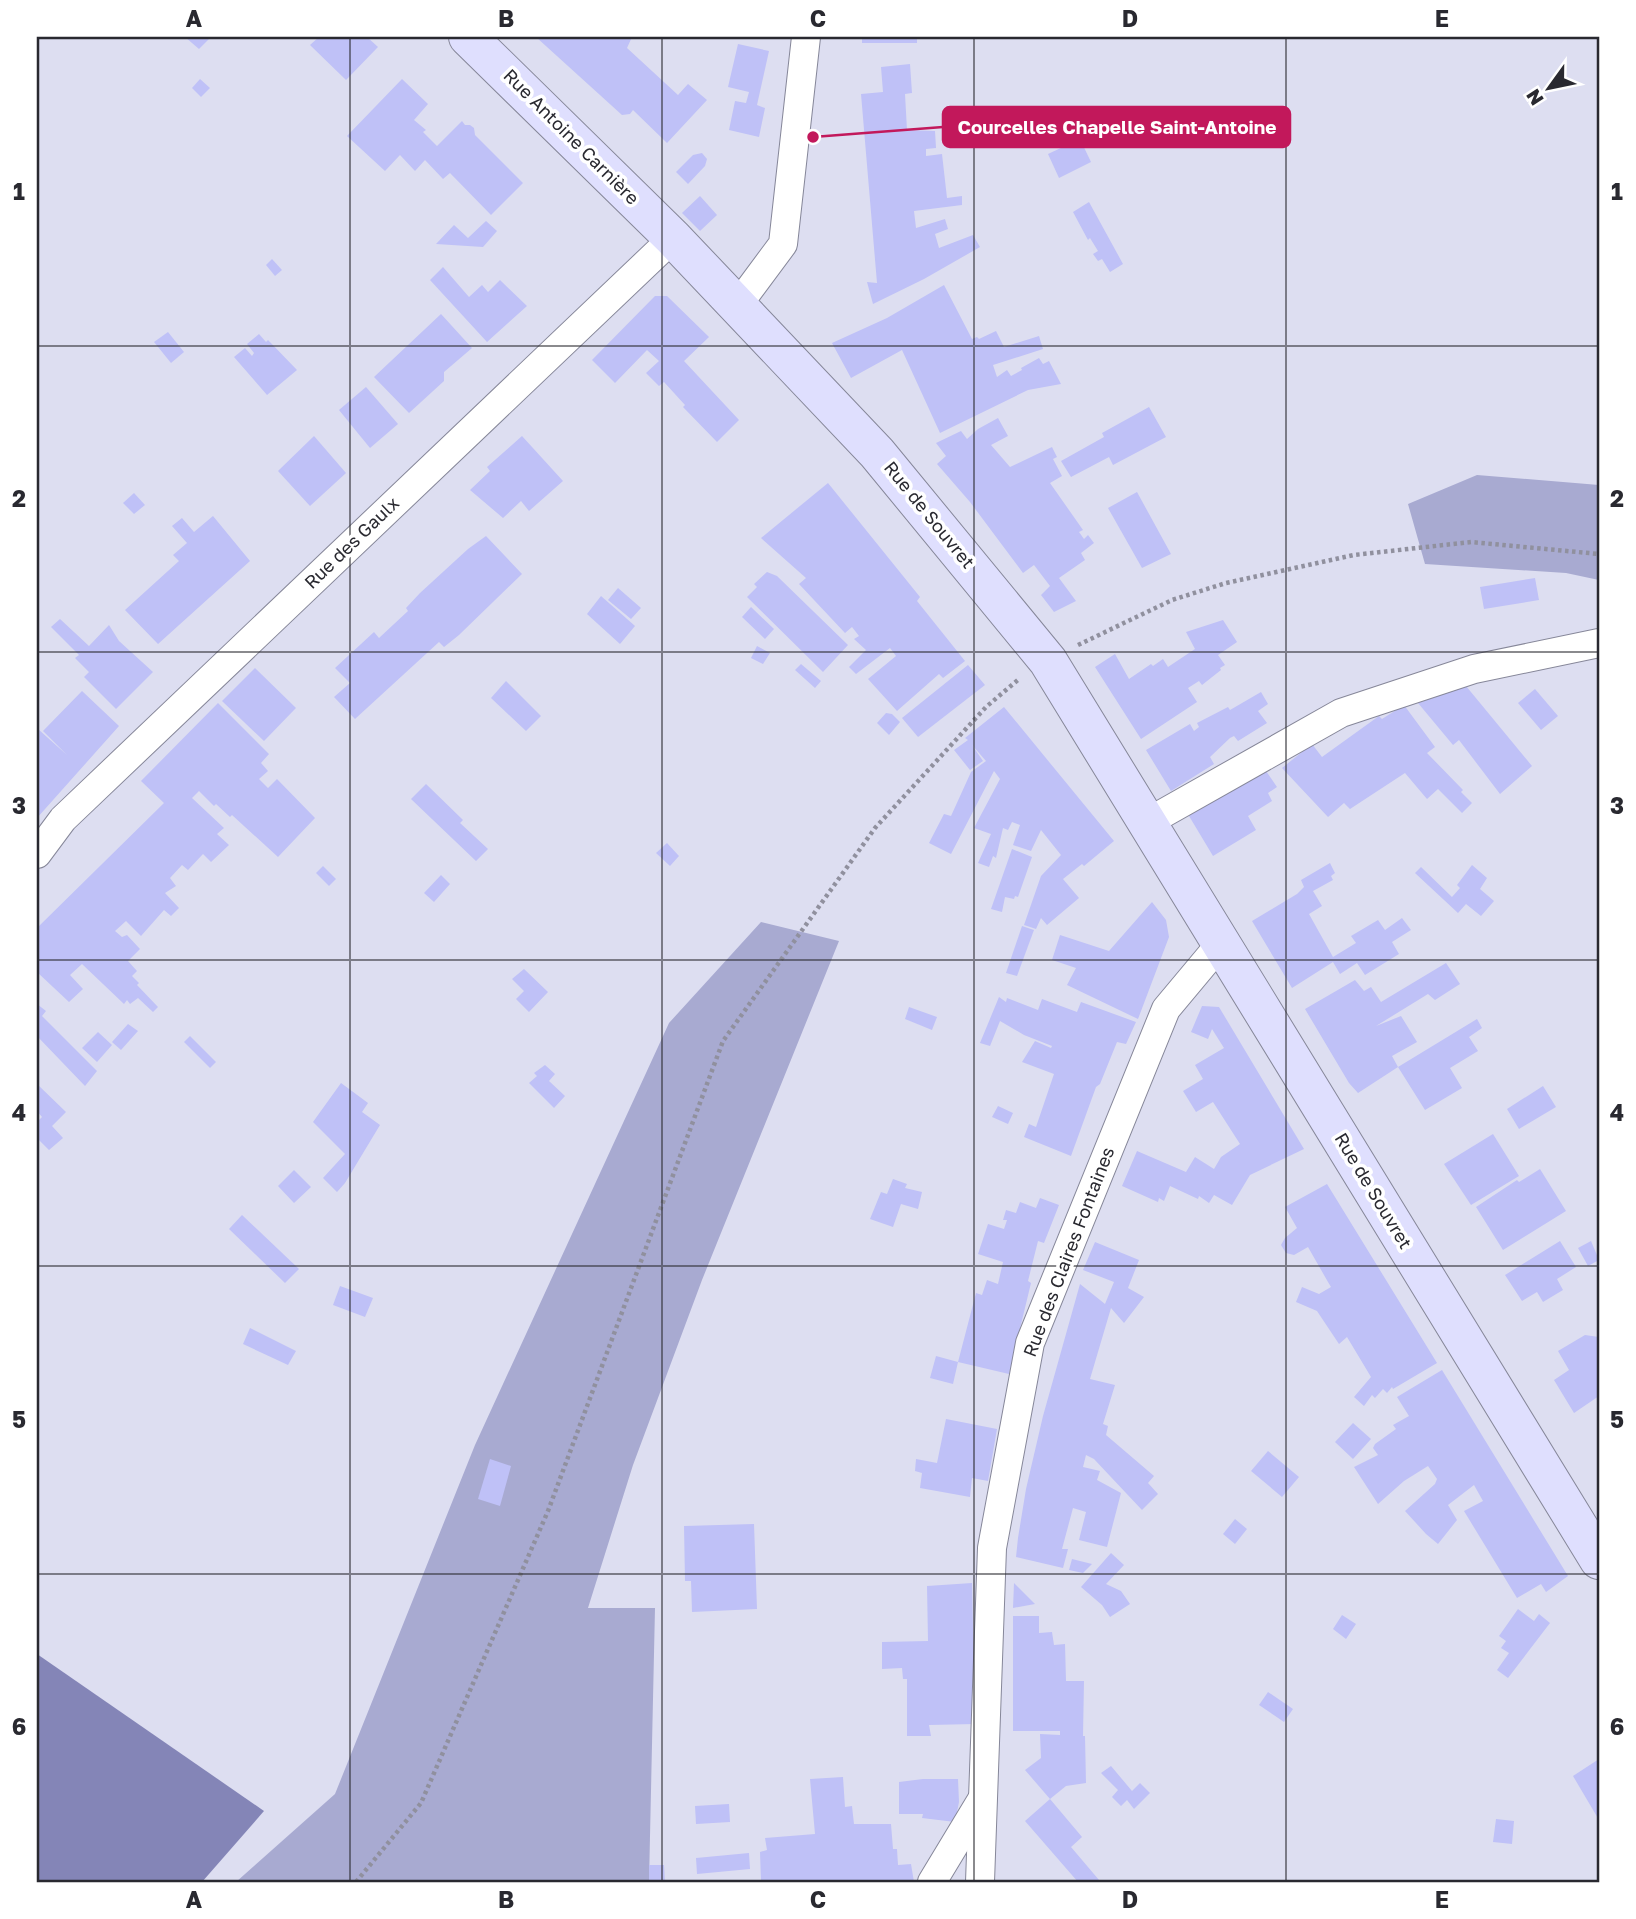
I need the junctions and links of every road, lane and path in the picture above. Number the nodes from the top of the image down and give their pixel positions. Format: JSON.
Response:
{"nodes":[{"id":1,"x":468,"y":37,"type":"edge"},
{"id":2,"x":806,"y":37,"type":"edge"},
{"id":3,"x":673,"y":238,"type":"junction"},
{"id":4,"x":737,"y":306,"type":"junction"},
{"id":5,"x":1599,"y":554,"type":"edge"},
{"id":6,"x":1599,"y":643,"type":"edge"},
{"id":7,"x":1048,"y":661,"type":"junction"},
{"id":8,"x":1148,"y":822,"type":"junction"},
{"id":9,"x":37,"y":854,"type":"edge"},
{"id":10,"x":1222,"y":942,"type":"junction"},
{"id":11,"x":1599,"y":1560,"type":"edge"},
{"id":12,"x":983,"y":1799,"type":"junction"},
{"id":13,"x":356,"y":1882,"type":"edge"},
{"id":14,"x":932,"y":1882,"type":"edge"},
{"id":15,"x":980,"y":1882,"type":"edge"}],
"edges":[{"from":1,"to":3,"type":"main road","name":"Rue Antoine Carnière"},
{"from":2,"to":4,"type":"street"},
{"from":3,"to":4,"type":"main road","name":"Rue de Souvret"},
{"from":3,"to":9,"type":"street","name":"Rue des Gaulx"},
{"from":4,"to":7,"type":"main road","name":"Rue de Souvret"},
{"from":5,"to":7,"type":"path"},
{"from":6,"to":8,"type":"street"},
{"from":7,"to":8,"type":"main road","name":"Rue de Souvret"},
{"from":7,"to":13,"type":"path"},
{"from":8,"to":10,"type":"main road","name":"Rue de Souvret"},
{"from":10,"to":11,"type":"main road","name":"Rue de Souvret"},
{"from":10,"to":12,"type":"street","name":"Rue des Claires Fontaines"},
{"from":12,"to":14,"type":"street","name":"Rue des Claires Fontaines"},
{"from":12,"to":15,"type":"street","name":"Rue des Claires Fontaines"}]}
